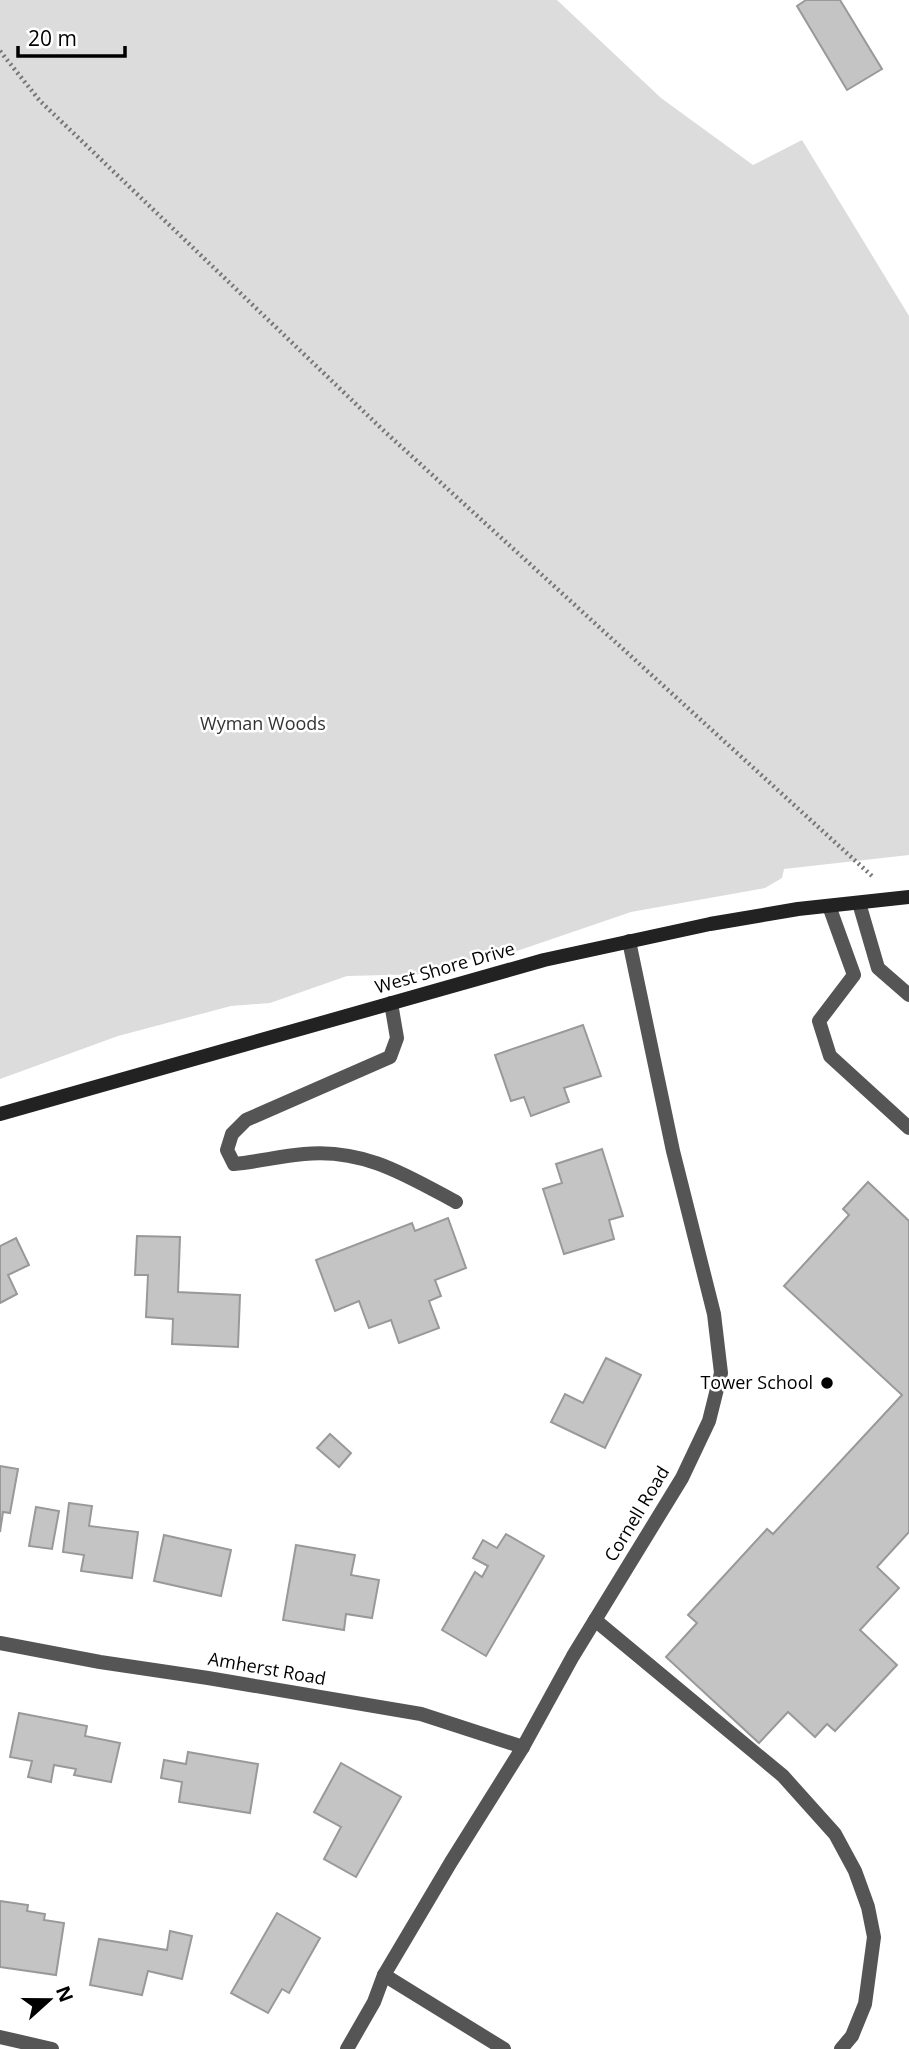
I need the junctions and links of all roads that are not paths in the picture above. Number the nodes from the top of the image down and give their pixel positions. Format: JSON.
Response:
{"nodes":[{"id":1,"x":903,"y":898,"type":"edge"},
{"id":2,"x":859,"y":902,"type":"junction"},
{"id":3,"x":828,"y":906,"type":"junction"},
{"id":4,"x":629,"y":941,"type":"junction"},
{"id":5,"x":909,"y":995,"type":"edge"},
{"id":6,"x":391,"y":1003,"type":"junction"},
{"id":7,"x":0,"y":1114,"type":"edge"},
{"id":8,"x":909,"y":1128,"type":"edge"},
{"id":9,"x":456,"y":1202,"type":"dead end"},
{"id":10,"x":595,"y":1620,"type":"junction"},
{"id":11,"x":0,"y":1643,"type":"edge"},
{"id":12,"x":523,"y":1747,"type":"junction"},
{"id":13,"x":384,"y":1975,"type":"junction"},
{"id":14,"x":0,"y":2038,"type":"edge"},
{"id":15,"x":52,"y":2049,"type":"edge"},
{"id":16,"x":347,"y":2049,"type":"edge"},
{"id":17,"x":504,"y":2049,"type":"edge"},
{"id":18,"x":841,"y":2049,"type":"edge"}],
"edges":[{"from":1,"to":2,"type":"main road","name":"West Shore Drive"},
{"from":2,"to":3,"type":"main road","name":"West Shore Drive"},
{"from":2,"to":5,"type":"street"},
{"from":3,"to":4,"type":"main road","name":"West Shore Drive"},
{"from":3,"to":8,"type":"street"},
{"from":4,"to":6,"type":"main road","name":"West Shore Drive"},
{"from":4,"to":10,"type":"street","name":"Cornell Road"},
{"from":6,"to":7,"type":"main road","name":"West Shore Drive"},
{"from":6,"to":9,"type":"street"},
{"from":10,"to":12,"type":"street","name":"Cornell Road"},
{"from":10,"to":18,"type":"street"},
{"from":11,"to":12,"type":"street","name":"Amherst Road"},
{"from":12,"to":13,"type":"street","name":"Cornell Road"},
{"from":13,"to":16,"type":"street","name":"Cornell Road"},
{"from":13,"to":17,"type":"street"},
{"from":14,"to":15,"type":"street"}]}
